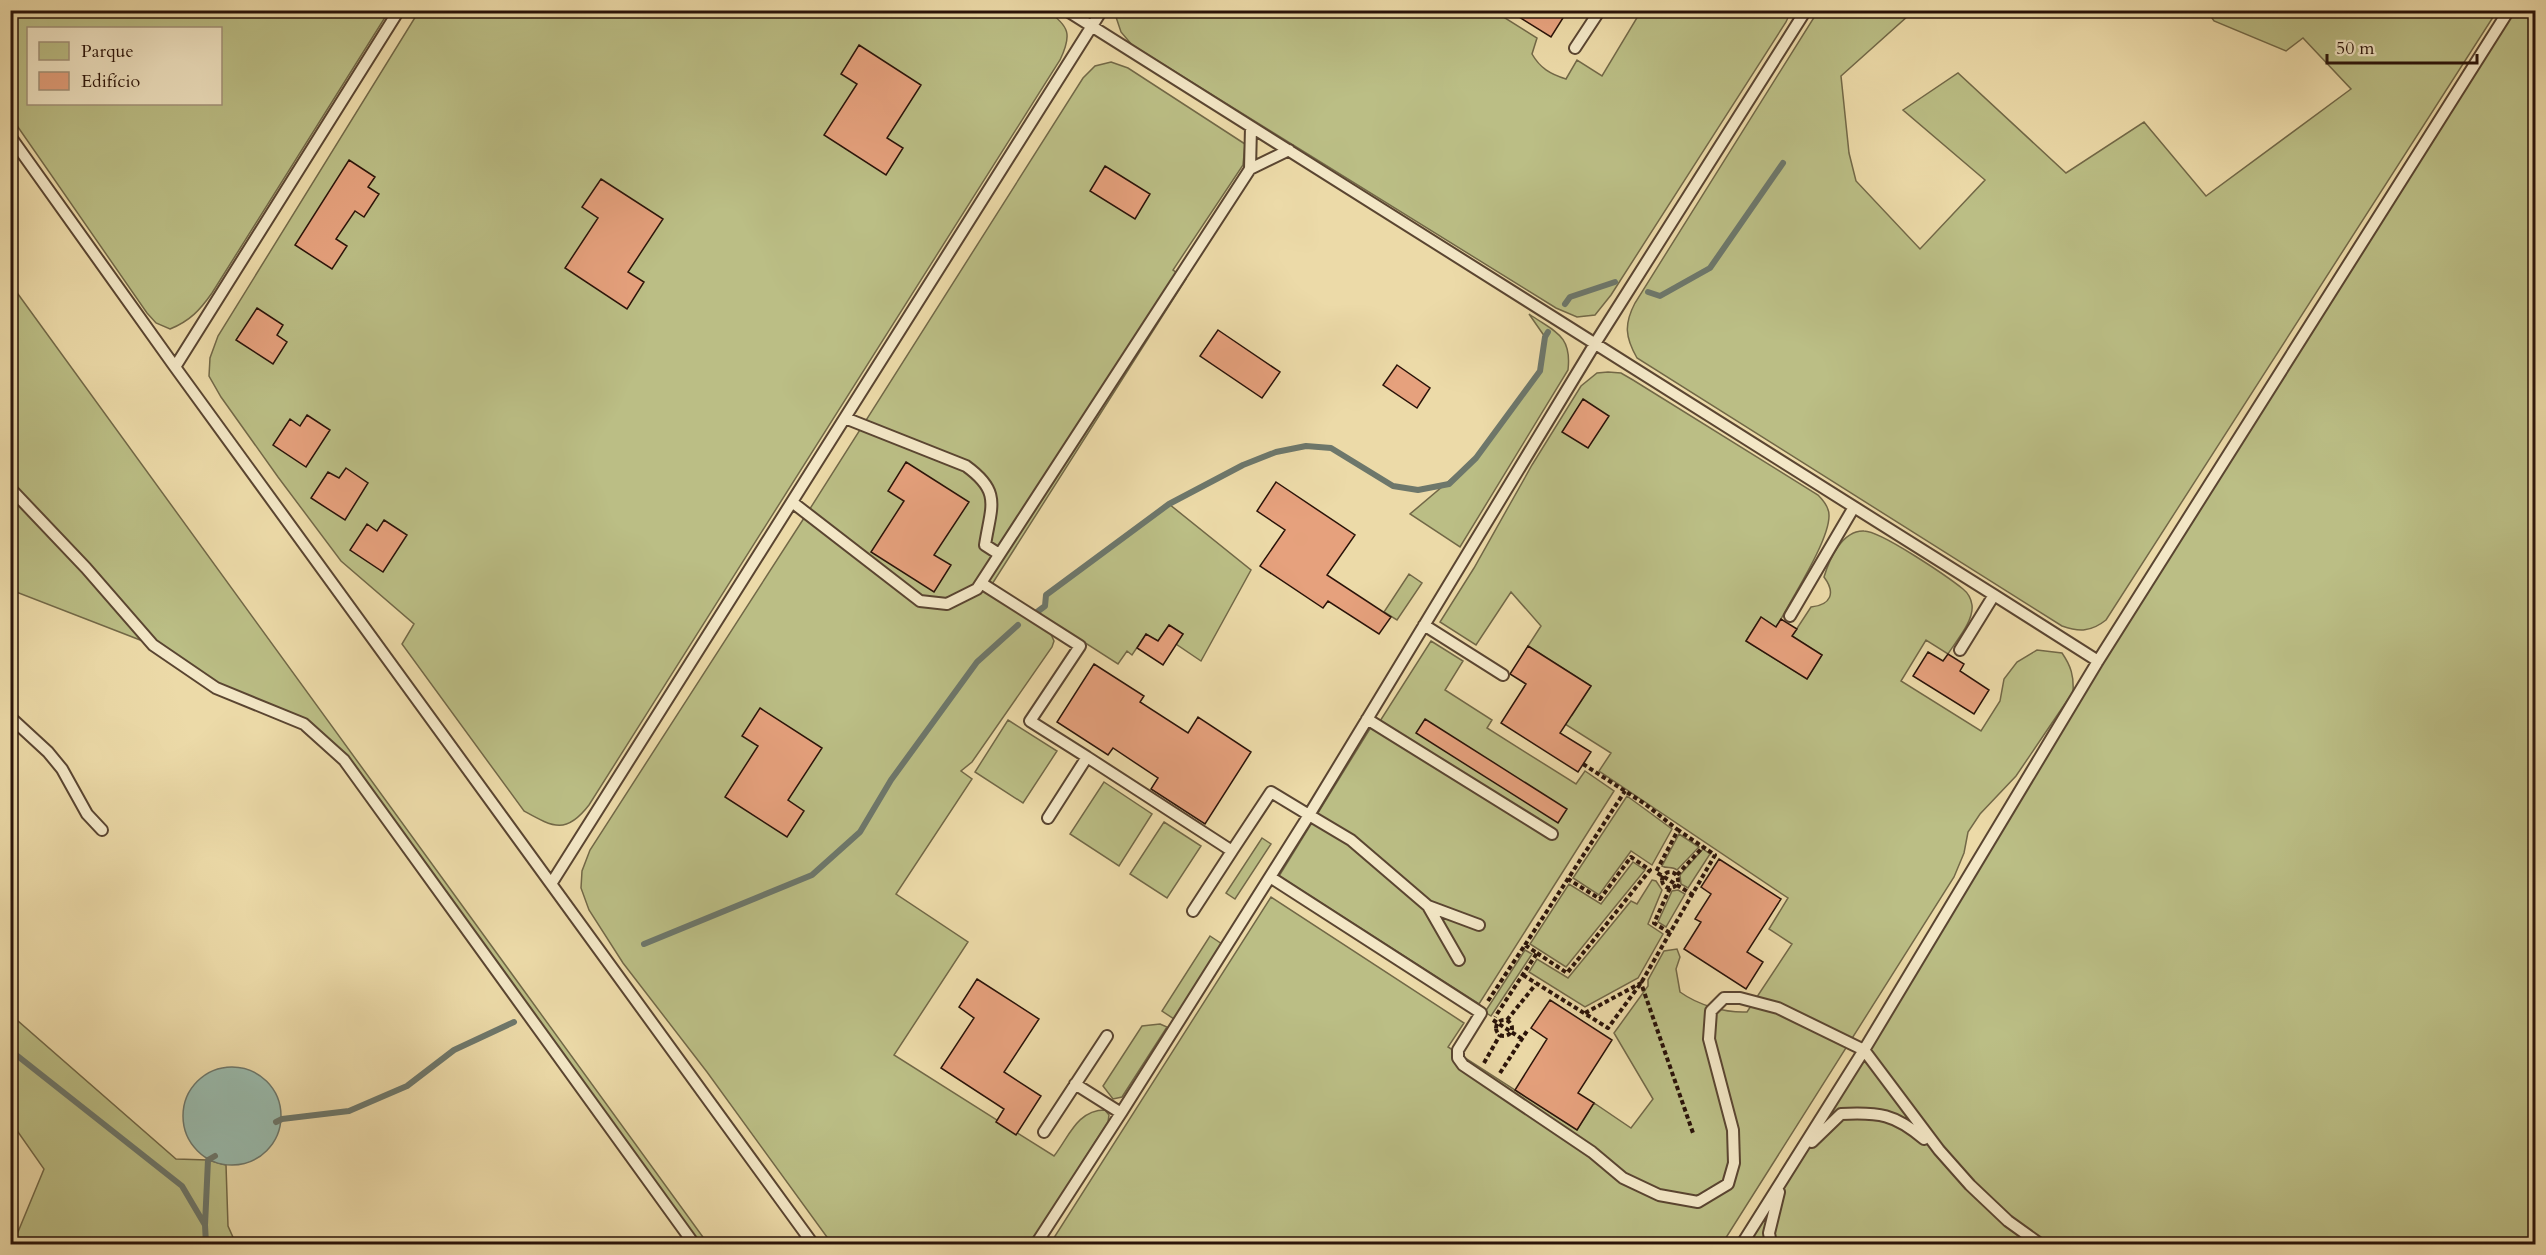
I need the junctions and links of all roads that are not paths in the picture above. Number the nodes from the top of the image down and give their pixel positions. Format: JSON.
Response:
{"nodes":[{"id":1,"x":399,"y":10,"type":"edge"},
{"id":2,"x":1066,"y":10,"type":"edge"},
{"id":3,"x":1102,"y":10,"type":"edge"},
{"id":4,"x":1600,"y":10,"type":"edge"},
{"id":5,"x":1806,"y":10,"type":"edge"},
{"id":6,"x":2509,"y":10,"type":"edge"},
{"id":7,"x":1091,"y":27,"type":"junction"},
{"id":8,"x":1575,"y":48,"type":"dead end"},
{"id":9,"x":1251,"y":127,"type":"junction"},
{"id":10,"x":10,"y":136,"type":"edge"},
{"id":11,"x":1289,"y":150,"type":"junction"},
{"id":12,"x":1250,"y":169,"type":"junction"},
{"id":13,"x":1596,"y":342,"type":"junction"},
{"id":14,"x":175,"y":367,"type":"junction"},
{"id":15,"x":845,"y":418,"type":"junction"},
{"id":16,"x":10,"y":488,"type":"edge"},
{"id":17,"x":792,"y":502,"type":"junction"},
{"id":18,"x":1854,"y":507,"type":"junction"},
{"id":19,"x":999,"y":554,"type":"junction"},
{"id":20,"x":981,"y":582,"type":"junction"},
{"id":21,"x":1994,"y":596,"type":"junction"},
{"id":22,"x":1790,"y":616,"type":"dead end"},
{"id":23,"x":1424,"y":625,"type":"junction"},
{"id":24,"x":1960,"y":650,"type":"dead end"},
{"id":25,"x":2098,"y":661,"type":"junction"},
{"id":26,"x":1503,"y":675,"type":"dead end"},
{"id":27,"x":10,"y":717,"type":"edge"},
{"id":28,"x":1367,"y":718,"type":"junction"},
{"id":29,"x":1087,"y":757,"type":"junction"},
{"id":30,"x":1309,"y":815,"type":"junction"},
{"id":31,"x":1048,"y":818,"type":"dead end"},
{"id":32,"x":102,"y":830,"type":"dead end"},
{"id":33,"x":1552,"y":834,"type":"dead end"},
{"id":34,"x":1232,"y":851,"type":"junction"},
{"id":35,"x":1270,"y":877,"type":"junction"},
{"id":36,"x":551,"y":884,"type":"junction"},
{"id":37,"x":1428,"y":906,"type":"junction"},
{"id":38,"x":1193,"y":911,"type":"dead end"},
{"id":39,"x":1479,"y":925,"type":"dead end"},
{"id":40,"x":1459,"y":960,"type":"dead end"},
{"id":41,"x":1107,"y":1036,"type":"dead end"},
{"id":42,"x":1864,"y":1050,"type":"junction"},
{"id":43,"x":1075,"y":1084,"type":"junction"},
{"id":44,"x":1121,"y":1113,"type":"junction"},
{"id":45,"x":1044,"y":1132,"type":"dead end"},
{"id":46,"x":1938,"y":1150,"type":"junction"},
{"id":47,"x":1791,"y":1166,"type":"junction"},
{"id":48,"x":694,"y":1245,"type":"edge"},
{"id":49,"x":813,"y":1245,"type":"edge"},
{"id":50,"x":1036,"y":1245,"type":"edge"},
{"id":51,"x":1742,"y":1245,"type":"edge"},
{"id":52,"x":1772,"y":1245,"type":"edge"},
{"id":53,"x":2040,"y":1245,"type":"edge"}],
"edges":[{"from":1,"to":14,"type":"lane"},
{"from":2,"to":7,"type":"lane"},
{"from":3,"to":7,"type":"lane"},
{"from":4,"to":8,"type":"lane"},
{"from":5,"to":13,"type":"lane"},
{"from":6,"to":25,"type":"lane"},
{"from":7,"to":9,"type":"lane"},
{"from":7,"to":15,"type":"lane"},
{"from":9,"to":11,"type":"lane"},
{"from":9,"to":12,"type":"lane"},
{"from":10,"to":14,"type":"lane"},
{"from":11,"to":12,"type":"lane"},
{"from":11,"to":13,"type":"lane"},
{"from":12,"to":19,"type":"lane"},
{"from":13,"to":18,"type":"lane"},
{"from":13,"to":23,"type":"lane"},
{"from":14,"to":36,"type":"lane"},
{"from":15,"to":17,"type":"lane"},
{"from":15,"to":19,"type":"lane"},
{"from":16,"to":48,"type":"lane"},
{"from":17,"to":20,"type":"lane"},
{"from":17,"to":36,"type":"lane"},
{"from":18,"to":21,"type":"lane"},
{"from":18,"to":22,"type":"lane"},
{"from":19,"to":20,"type":"lane"},
{"from":20,"to":29,"type":"lane"},
{"from":21,"to":24,"type":"lane"},
{"from":21,"to":25,"type":"lane"},
{"from":23,"to":26,"type":"lane"},
{"from":23,"to":28,"type":"lane"},
{"from":25,"to":42,"type":"lane"},
{"from":27,"to":32,"type":"lane"},
{"from":28,"to":30,"type":"lane"},
{"from":28,"to":33,"type":"lane"},
{"from":29,"to":31,"type":"lane"},
{"from":29,"to":34,"type":"lane"},
{"from":30,"to":34,"type":"lane"},
{"from":30,"to":35,"type":"lane"},
{"from":30,"to":37,"type":"lane"},
{"from":34,"to":38,"type":"lane"},
{"from":35,"to":42,"type":"lane"},
{"from":35,"to":44,"type":"lane"},
{"from":36,"to":49,"type":"lane"},
{"from":37,"to":39,"type":"lane"},
{"from":37,"to":40,"type":"lane"},
{"from":41,"to":43,"type":"lane"},
{"from":42,"to":46,"type":"lane"},
{"from":42,"to":47,"type":"lane"},
{"from":43,"to":44,"type":"lane"},
{"from":43,"to":45,"type":"lane"},
{"from":44,"to":50,"type":"lane"},
{"from":46,"to":47,"type":"lane"},
{"from":46,"to":53,"type":"lane"},
{"from":47,"to":51,"type":"lane"},
{"from":47,"to":52,"type":"lane"}]}
